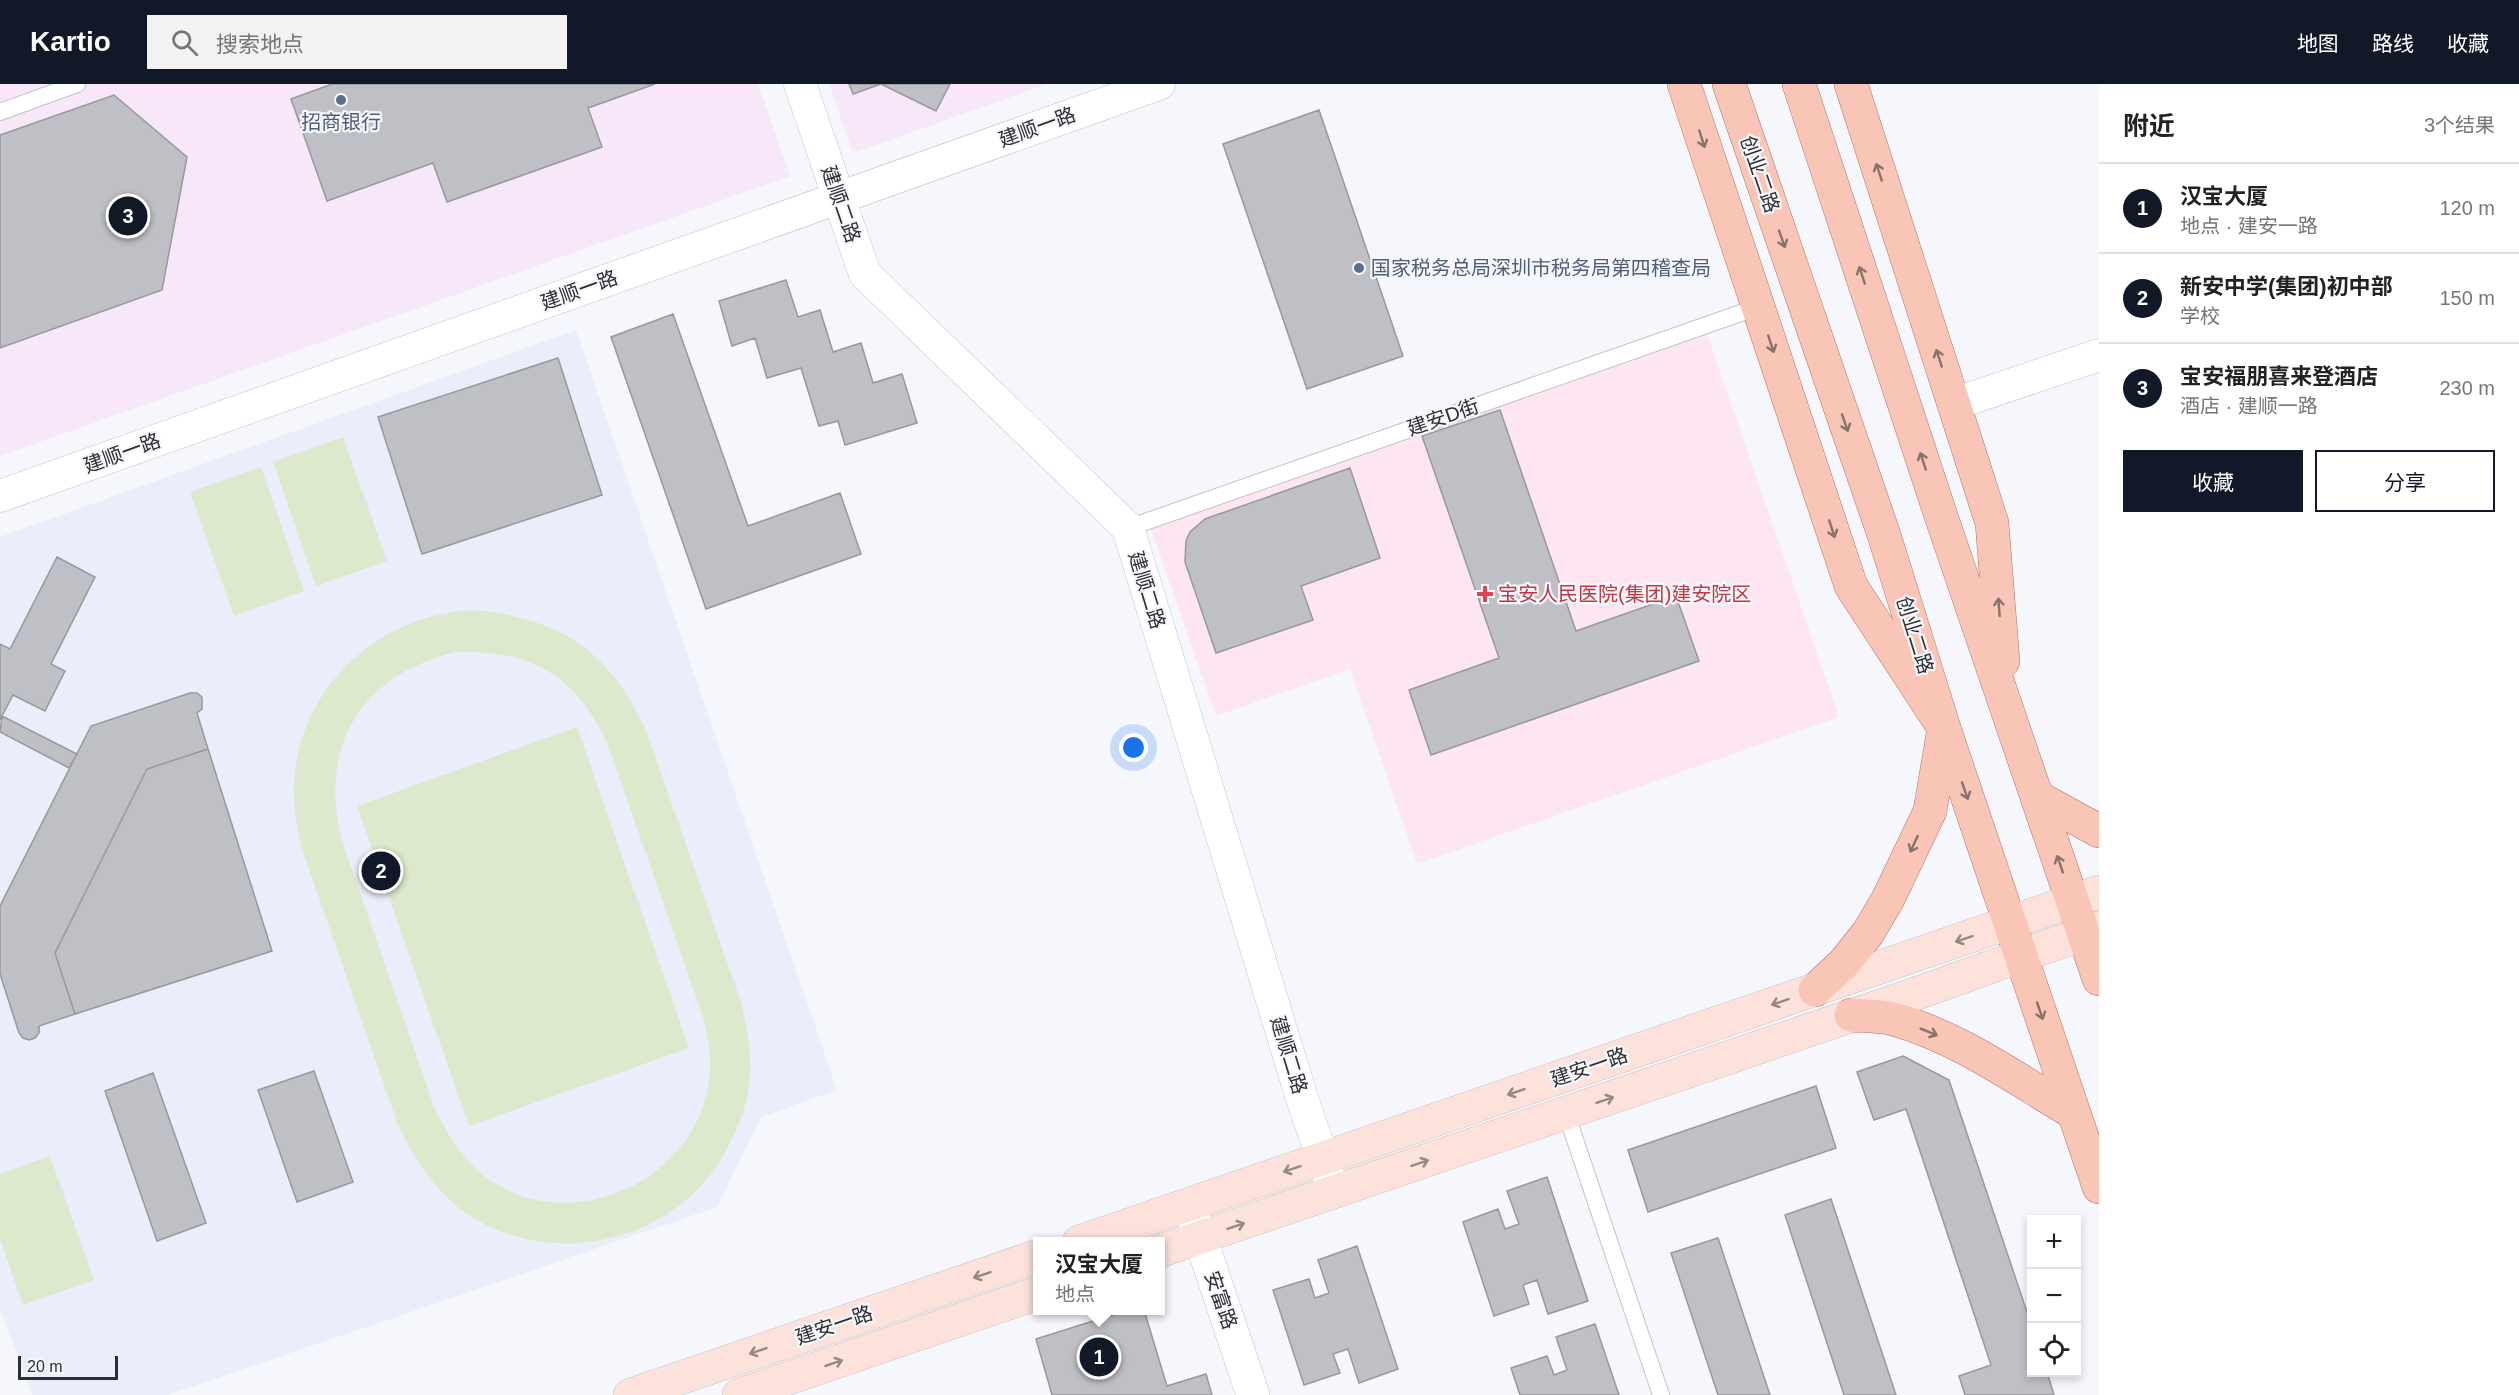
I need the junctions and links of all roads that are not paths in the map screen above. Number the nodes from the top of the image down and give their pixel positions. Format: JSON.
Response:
{"nodes":[{"id":1,"x":77,"y":84,"type":"edge"},
{"id":2,"x":800,"y":84,"type":"edge"},
{"id":3,"x":1159,"y":84,"type":"edge"},
{"id":4,"x":1684,"y":84,"type":"edge"},
{"id":5,"x":1729,"y":84,"type":"edge"},
{"id":6,"x":1799,"y":84,"type":"edge"},
{"id":7,"x":1851,"y":84,"type":"edge"},
{"id":8,"x":0,"y":112,"type":"edge"},
{"id":9,"x":838,"y":198,"type":"junction"},
{"id":10,"x":1758,"y":307,"type":"junction"},
{"id":11,"x":2099,"y":355,"type":"edge"},
{"id":12,"x":1954,"y":404,"type":"junction"},
{"id":13,"x":0,"y":496,"type":"edge"},
{"id":14,"x":1128,"y":528,"type":"junction"},
{"id":15,"x":2007,"y":708,"type":"junction"},
{"id":16,"x":1944,"y":728,"type":"junction"},
{"id":17,"x":2037,"y":796,"type":"junction"},
{"id":18,"x":2099,"y":831,"type":"edge"},
{"id":19,"x":2086,"y":897,"type":"edge"},
{"id":20,"x":2010,"y":923,"type":"junction"},
{"id":21,"x":2091,"y":930,"type":"edge"},
{"id":22,"x":2021,"y":956,"type":"junction"},
{"id":23,"x":2099,"y":979,"type":"edge"},
{"id":24,"x":1815,"y":990,"type":"junction"},
{"id":25,"x":1851,"y":1015,"type":"junction"},
{"id":26,"x":1566,"y":1113,"type":"junction"},
{"id":27,"x":2074,"y":1113,"type":"junction"},
{"id":28,"x":1322,"y":1158,"type":"junction"},
{"id":29,"x":2099,"y":1186,"type":"edge"},
{"id":30,"x":1334,"y":1192,"type":"junction"},
{"id":31,"x":1189,"y":1204,"type":"junction"},
{"id":32,"x":1093,"y":1237,"type":"edge"},
{"id":33,"x":1200,"y":1238,"type":"junction"},
{"id":34,"x":1165,"y":1250,"type":"edge"},
{"id":35,"x":1033,"y":1258,"type":"edge"},
{"id":36,"x":1033,"y":1295,"type":"edge"},
{"id":37,"x":630,"y":1395,"type":"edge"},
{"id":38,"x":739,"y":1395,"type":"edge"},
{"id":39,"x":1253,"y":1395,"type":"edge"},
{"id":40,"x":1661,"y":1395,"type":"edge"}],
"edges":[{"from":1,"to":8,"type":"lane"},
{"from":2,"to":9,"type":"street","name":"建顺二路"},
{"from":3,"to":9,"type":"street","name":"建顺一路"},
{"from":4,"to":10,"type":"main road","one_way":true},
{"from":5,"to":16,"type":"main road","name":"创业二路","one_way":true},
{"from":15,"to":6,"type":"main road","one_way":true},
{"from":12,"to":7,"type":"main road","one_way":true},
{"from":9,"to":13,"type":"street","name":"建顺一路"},
{"from":9,"to":14,"type":"street","name":"建顺二路"},
{"from":10,"to":14,"type":"lane","name":"建安D街"},
{"from":10,"to":16,"type":"main road","one_way":true},
{"from":11,"to":12,"type":"street"},
{"from":15,"to":12,"type":"main road","one_way":true},
{"from":14,"to":28,"type":"street","name":"建顺二路"},
{"from":15,"to":17,"type":"main road"},
{"from":16,"to":20,"type":"main road","name":"创业二路","one_way":true},
{"from":16,"to":24,"type":"main road","one_way":true},
{"from":17,"to":18,"type":"main road"},
{"from":19,"to":17,"type":"main road","one_way":true},
{"from":19,"to":20,"type":"main road","name":"建安一路"},
{"from":19,"to":21,"type":"main road"},
{"from":20,"to":22,"type":"main road","name":"创业二路"},
{"from":20,"to":24,"type":"main road","name":"建安一路","one_way":true},
{"from":21,"to":22,"type":"main road","name":"建安一路"},
{"from":21,"to":23,"type":"main road"},
{"from":22,"to":25,"type":"main road","name":"建安一路"},
{"from":22,"to":27,"type":"main road","name":"创业二路","one_way":true},
{"from":24,"to":28,"type":"main road","name":"建安一路","one_way":true},
{"from":26,"to":25,"type":"main road","name":"建安一路","one_way":true},
{"from":25,"to":27,"type":"main road","one_way":true},
{"from":30,"to":26,"type":"main road","name":"建安一路","one_way":true},
{"from":26,"to":40,"type":"lane"},
{"from":27,"to":29,"type":"main road","name":"创业二路"},
{"from":28,"to":30,"type":"street","name":"建顺二路"},
{"from":28,"to":31,"type":"main road","name":"建安一路","one_way":true},
{"from":33,"to":30,"type":"main road","name":"建安一路","one_way":true},
{"from":31,"to":32,"type":"main road","name":"建安一路"},
{"from":31,"to":33,"type":"street","name":"安富路"},
{"from":33,"to":34,"type":"main road","name":"建安一路"},
{"from":33,"to":39,"type":"street","name":"安富路"},
{"from":35,"to":37,"type":"main road","name":"建安一路","one_way":true},
{"from":38,"to":36,"type":"main road","name":"建安一路","one_way":true}]}
